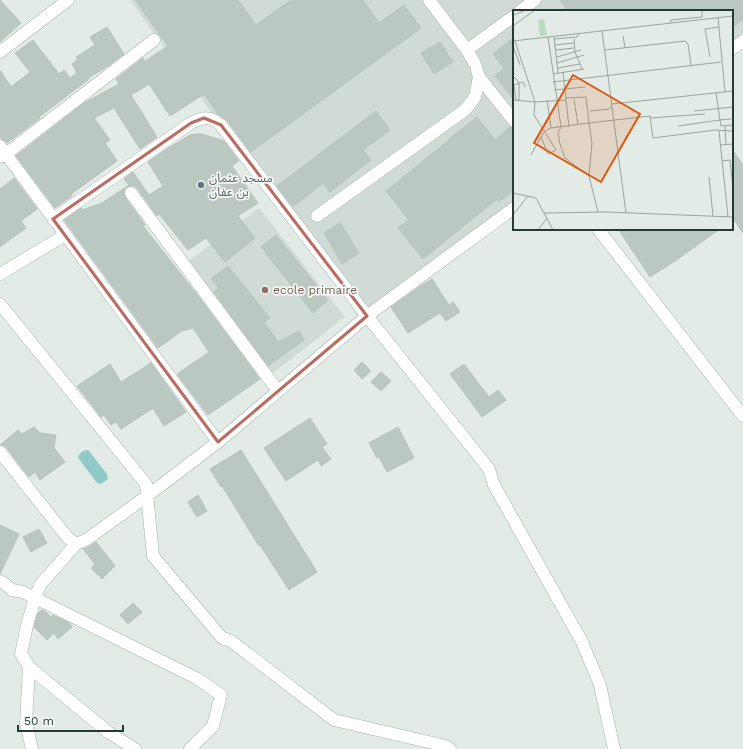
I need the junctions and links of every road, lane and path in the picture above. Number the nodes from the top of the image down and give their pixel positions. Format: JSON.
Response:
{"nodes":[{"id":1,"x":68,"y":0,"type":"edge"},
{"id":2,"x":429,"y":0,"type":"edge"},
{"id":3,"x":535,"y":0,"type":"edge"},
{"id":4,"x":521,"y":10,"type":"edge"},
{"id":5,"x":513,"y":17,"type":"edge"},
{"id":6,"x":154,"y":40,"type":"dead end"},
{"id":7,"x":743,"y":41,"type":"edge"},
{"id":8,"x":733,"y":48,"type":"edge"},
{"id":9,"x":467,"y":50,"type":"junction"},
{"id":10,"x":0,"y":52,"type":"edge"},
{"id":11,"x":479,"y":77,"type":"junction"},
{"id":12,"x":513,"y":120,"type":"edge"},
{"id":13,"x":2,"y":152,"type":"edge"},
{"id":14,"x":131,"y":194,"type":"dead end"},
{"id":15,"x":513,"y":209,"type":"edge"},
{"id":16,"x":317,"y":216,"type":"dead end"},
{"id":17,"x":53,"y":219,"type":"junction"},
{"id":18,"x":599,"y":230,"type":"edge"},
{"id":19,"x":65,"y":235,"type":"junction"},
{"id":20,"x":0,"y":274,"type":"edge"},
{"id":21,"x":0,"y":304,"type":"edge"},
{"id":22,"x":366,"y":316,"type":"junction"},
{"id":23,"x":278,"y":391,"type":"junction"},
{"id":24,"x":743,"y":416,"type":"edge"},
{"id":25,"x":218,"y":442,"type":"junction"},
{"id":26,"x":0,"y":452,"type":"edge"},
{"id":27,"x":147,"y":496,"type":"junction"},
{"id":28,"x":76,"y":544,"type":"junction"},
{"id":29,"x":0,"y":581,"type":"edge"},
{"id":30,"x":35,"y":598,"type":"junction"},
{"id":31,"x":29,"y":668,"type":"junction"},
{"id":32,"x":32,"y":749,"type":"edge"},
{"id":33,"x":135,"y":749,"type":"edge"},
{"id":34,"x":190,"y":749,"type":"edge"},
{"id":35,"x":450,"y":749,"type":"edge"},
{"id":36,"x":614,"y":749,"type":"edge"}],
"edges":[{"from":1,"to":10,"type":"street"},
{"from":2,"to":9,"type":"street"},
{"from":3,"to":4,"type":"street"},
{"from":5,"to":9,"type":"street"},
{"from":6,"to":13,"type":"street"},
{"from":7,"to":8,"type":"street"},
{"from":9,"to":11,"type":"street"},
{"from":11,"to":12,"type":"street"},
{"from":11,"to":16,"type":"street"},
{"from":13,"to":17,"type":"street"},
{"from":14,"to":23,"type":"street"},
{"from":15,"to":22,"type":"street"},
{"from":17,"to":19,"type":"street"},
{"from":17,"to":22,"type":"street"},
{"from":18,"to":24,"type":"street"},
{"from":19,"to":20,"type":"street"},
{"from":19,"to":25,"type":"street"},
{"from":21,"to":27,"type":"street"},
{"from":22,"to":23,"type":"street"},
{"from":22,"to":36,"type":"street"},
{"from":23,"to":25,"type":"street"},
{"from":25,"to":27,"type":"street"},
{"from":26,"to":28,"type":"street"},
{"from":27,"to":28,"type":"street"},
{"from":27,"to":35,"type":"street"},
{"from":28,"to":30,"type":"street"},
{"from":29,"to":30,"type":"street"},
{"from":30,"to":31,"type":"street"},
{"from":30,"to":34,"type":"street"},
{"from":31,"to":32,"type":"street"},
{"from":31,"to":33,"type":"street"}]}
